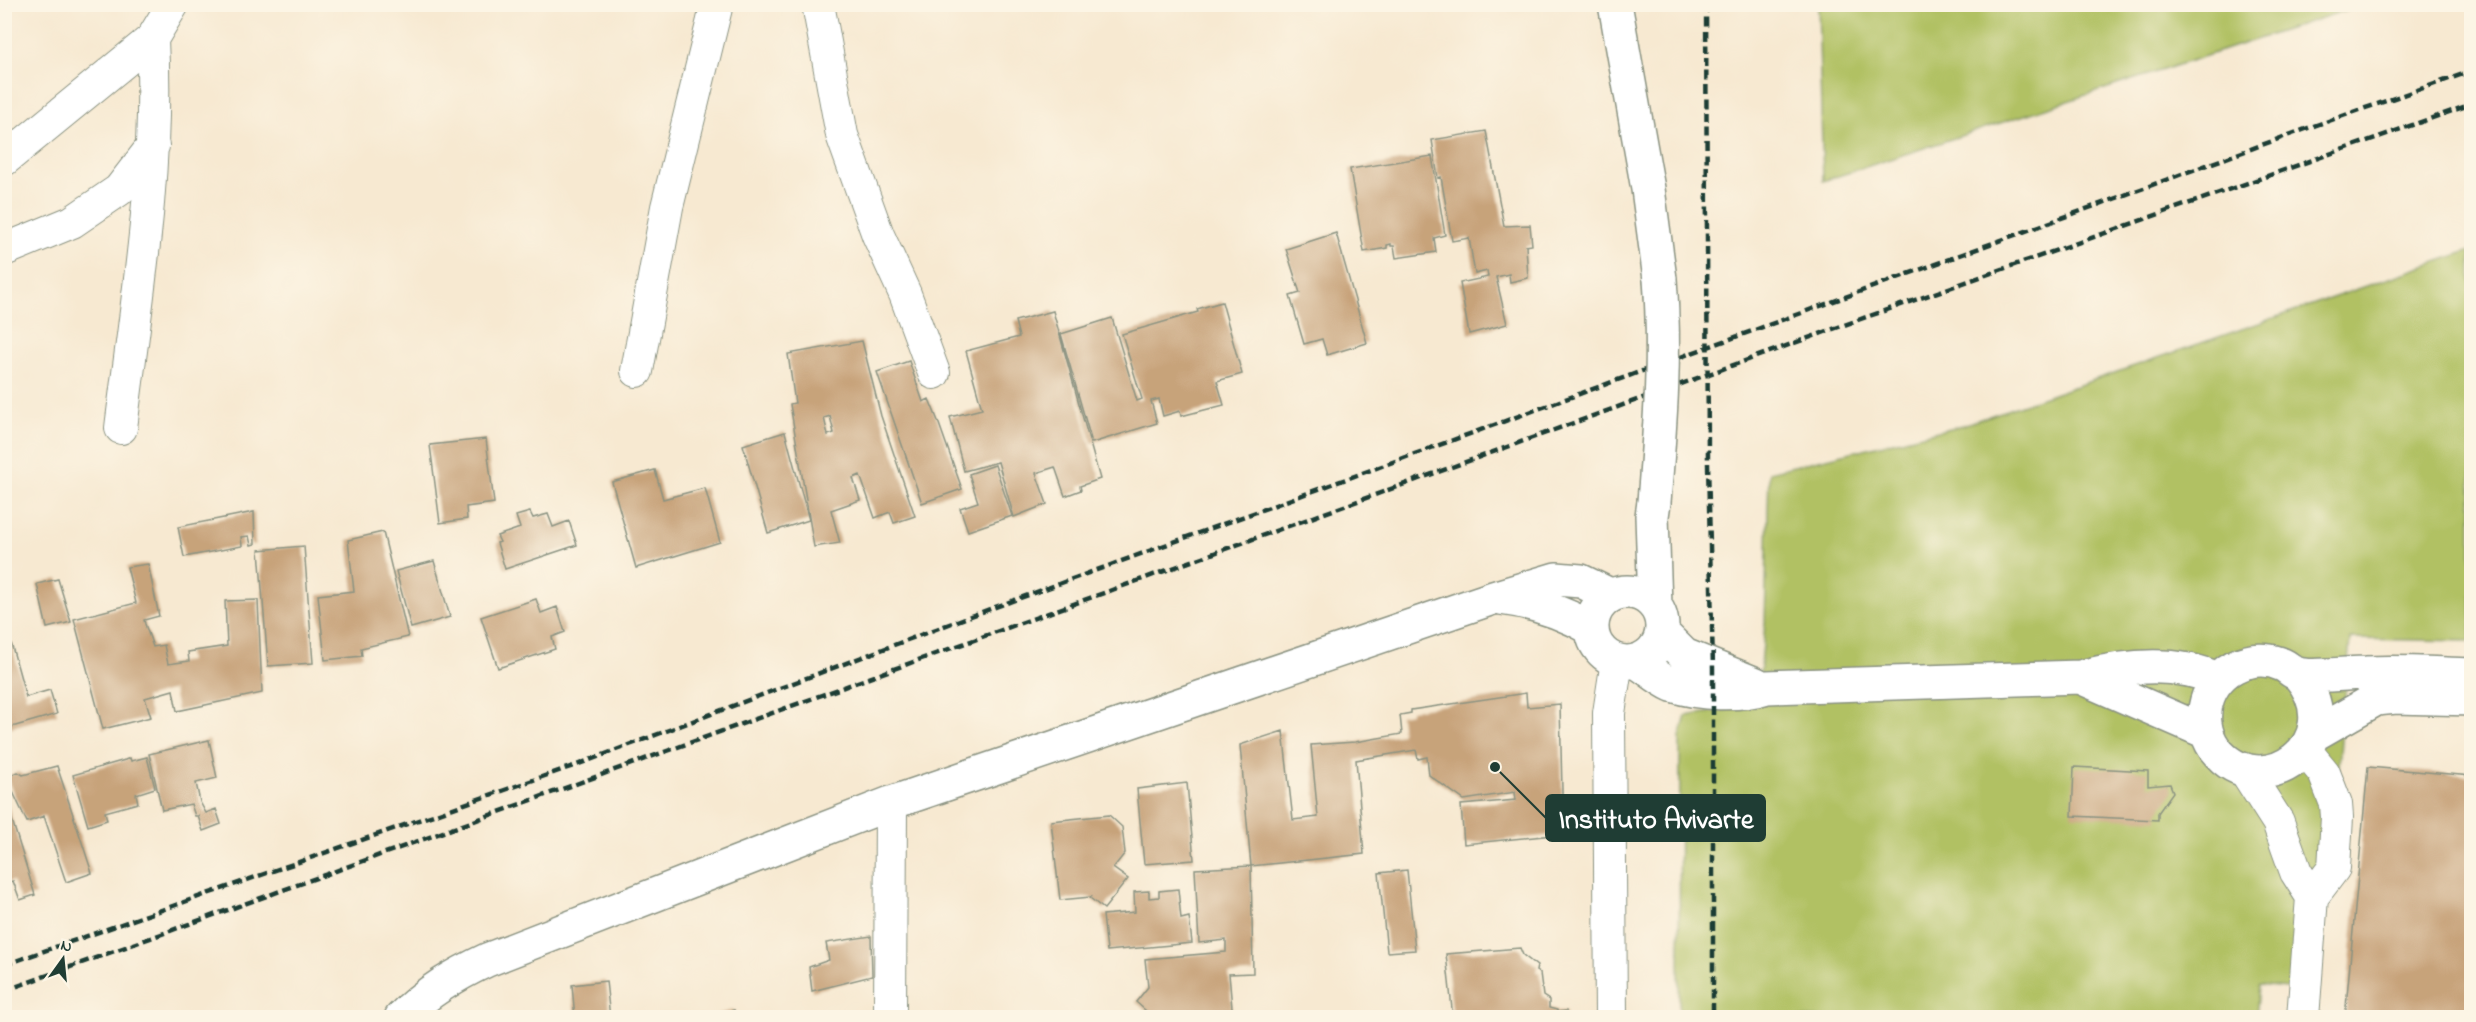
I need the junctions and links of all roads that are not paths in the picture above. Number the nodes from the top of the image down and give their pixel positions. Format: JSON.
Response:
{"nodes":[{"id":1,"x":173,"y":4,"type":"edge"},
{"id":2,"x":717,"y":4,"type":"edge"},
{"id":3,"x":818,"y":4,"type":"edge"},
{"id":4,"x":1615,"y":4,"type":"edge"},
{"id":5,"x":152,"y":39,"type":"junction"},
{"id":6,"x":153,"y":146,"type":"junction"},
{"id":7,"x":4,"y":160,"type":"edge"},
{"id":8,"x":4,"y":250,"type":"edge"},
{"id":9,"x":637,"y":371,"type":"dead end"},
{"id":10,"x":934,"y":373,"type":"dead end"},
{"id":11,"x":121,"y":428,"type":"dead end"},
{"id":12,"x":1653,"y":509,"type":"junction"},
{"id":13,"x":1616,"y":594,"type":"junction"},
{"id":14,"x":1493,"y":598,"type":"junction"},
{"id":15,"x":1658,"y":620,"type":"junction"},
{"id":16,"x":1591,"y":628,"type":"junction"},
{"id":17,"x":1626,"y":661,"type":"junction"},
{"id":18,"x":2298,"y":674,"type":"junction"},
{"id":19,"x":2472,"y":675,"type":"edge"},
{"id":20,"x":2080,"y":677,"type":"junction"},
{"id":21,"x":2217,"y":679,"type":"junction"},
{"id":22,"x":1767,"y":687,"type":"junction"},
{"id":23,"x":2472,"y":699,"type":"edge"},
{"id":24,"x":2206,"y":732,"type":"junction"},
{"id":25,"x":2309,"y":742,"type":"junction"},
{"id":26,"x":2244,"y":769,"type":"junction"},
{"id":27,"x":891,"y":803,"type":"junction"},
{"id":28,"x":2312,"y":897,"type":"junction"},
{"id":29,"x":401,"y":1017,"type":"edge"},
{"id":30,"x":890,"y":1017,"type":"edge"},
{"id":31,"x":1611,"y":1017,"type":"edge"},
{"id":32,"x":2303,"y":1017,"type":"edge"}],
"edges":[{"from":1,"to":5,"type":"street"},
{"from":2,"to":9,"type":"street"},
{"from":3,"to":10,"type":"street"},
{"from":4,"to":12,"type":"main road","bridge":true},
{"from":5,"to":6,"type":"street"},
{"from":5,"to":7,"type":"street"},
{"from":6,"to":8,"type":"street"},
{"from":6,"to":11,"type":"street"},
{"from":12,"to":13,"type":"main road"},
{"from":12,"to":15,"type":"main road"},
{"from":13,"to":14,"type":"main road"},
{"from":13,"to":15,"type":"main road"},
{"from":13,"to":16,"type":"main road"},
{"from":14,"to":16,"type":"main road"},
{"from":14,"to":27,"type":"main road"},
{"from":15,"to":17,"type":"main road"},
{"from":15,"to":22,"type":"main road"},
{"from":16,"to":17,"type":"main road"},
{"from":17,"to":22,"type":"main road"},
{"from":17,"to":31,"type":"street"},
{"from":18,"to":19,"type":"main road"},
{"from":18,"to":21,"type":"main road"},
{"from":18,"to":25,"type":"main road"},
{"from":20,"to":21,"type":"main road"},
{"from":20,"to":22,"type":"main road"},
{"from":20,"to":24,"type":"main road"},
{"from":21,"to":24,"type":"main road"},
{"from":23,"to":25,"type":"main road"},
{"from":24,"to":26,"type":"main road"},
{"from":25,"to":26,"type":"main road"},
{"from":25,"to":28,"type":"street"},
{"from":26,"to":28,"type":"street"},
{"from":27,"to":29,"type":"main road"},
{"from":27,"to":30,"type":"street"},
{"from":28,"to":32,"type":"street"}]}
